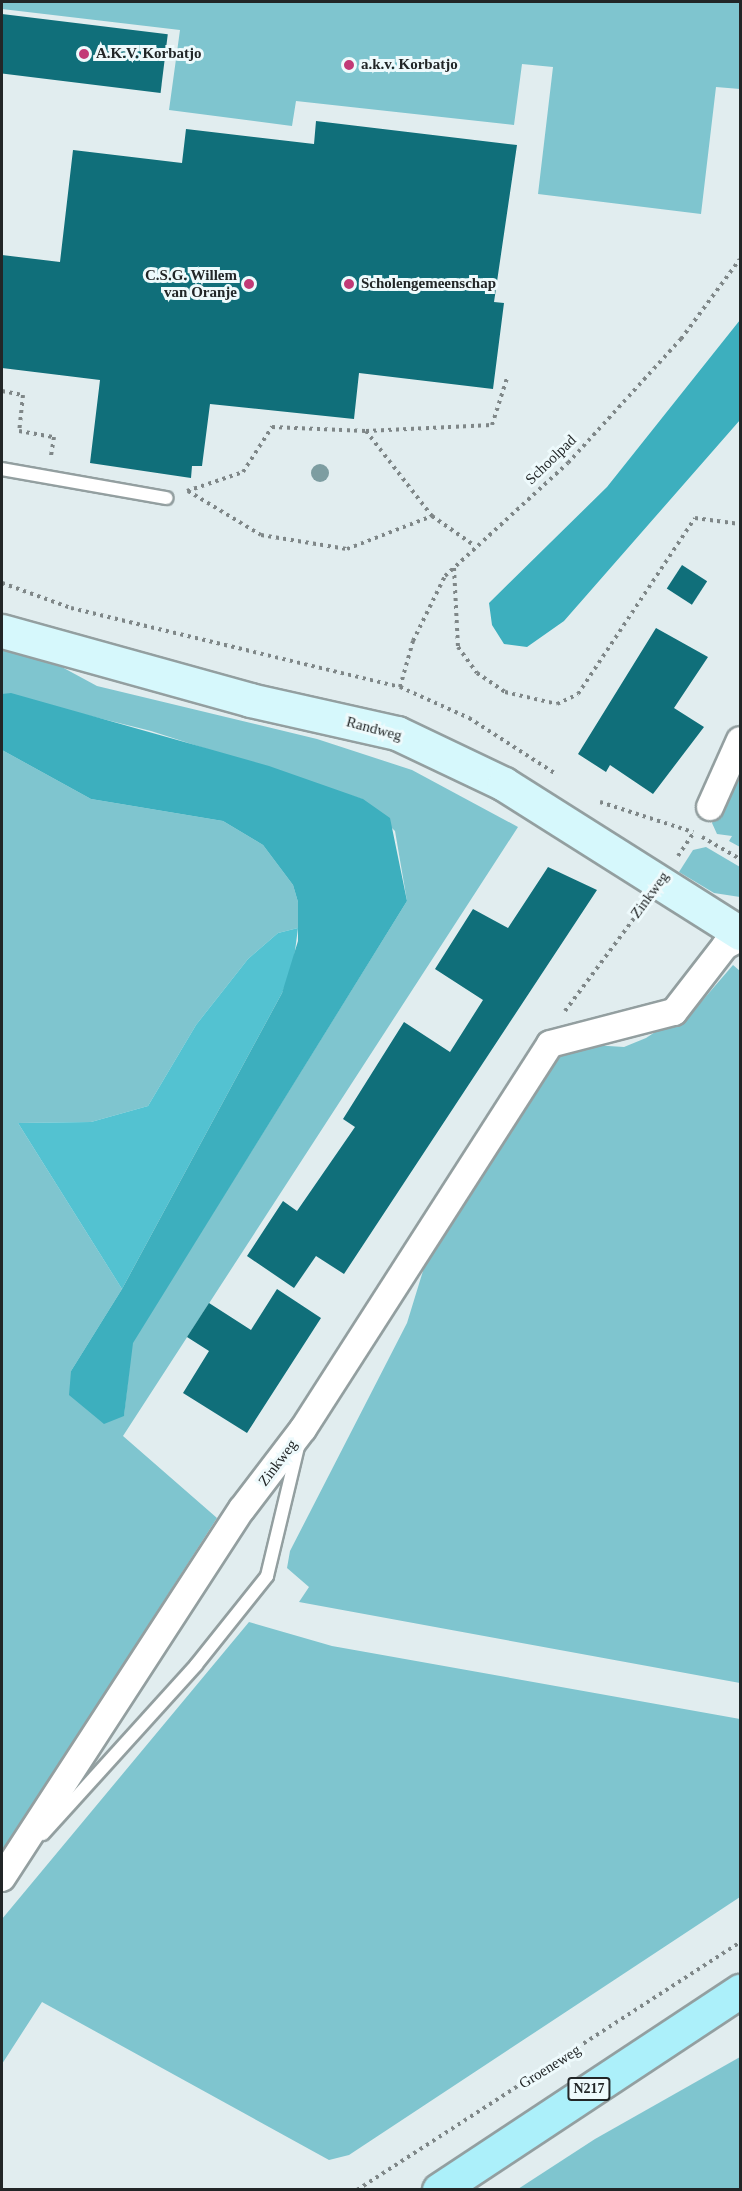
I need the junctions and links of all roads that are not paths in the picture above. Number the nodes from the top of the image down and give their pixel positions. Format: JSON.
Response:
{"nodes":[{"id":1,"x":2,"y":470,"type":"edge"},
{"id":2,"x":166,"y":498,"type":"road end"},
{"id":3,"x":2,"y":631,"type":"edge"},
{"id":4,"x":740,"y":740,"type":"edge"},
{"id":5,"x":710,"y":807,"type":"road end"},
{"id":6,"x":741,"y":936,"type":"edge"},
{"id":7,"x":303,"y":1429,"type":"junction"},
{"id":8,"x":2,"y":1879,"type":"edge"},
{"id":9,"x":741,"y":1991,"type":"edge"},
{"id":10,"x":439,"y":2190,"type":"edge"}],
"edges":[{"from":1,"to":2,"type":"lane"},
{"from":3,"to":6,"type":"street","name":"Randweg"},
{"from":4,"to":5,"type":"street"},
{"from":6,"to":7,"type":"street","name":"Zinkweg"},
{"from":7,"to":8,"type":"street","name":"Zinkweg"},
{"from":7,"to":8,"type":"lane"},
{"from":9,"to":10,"type":"main road","number":"N217"}]}
